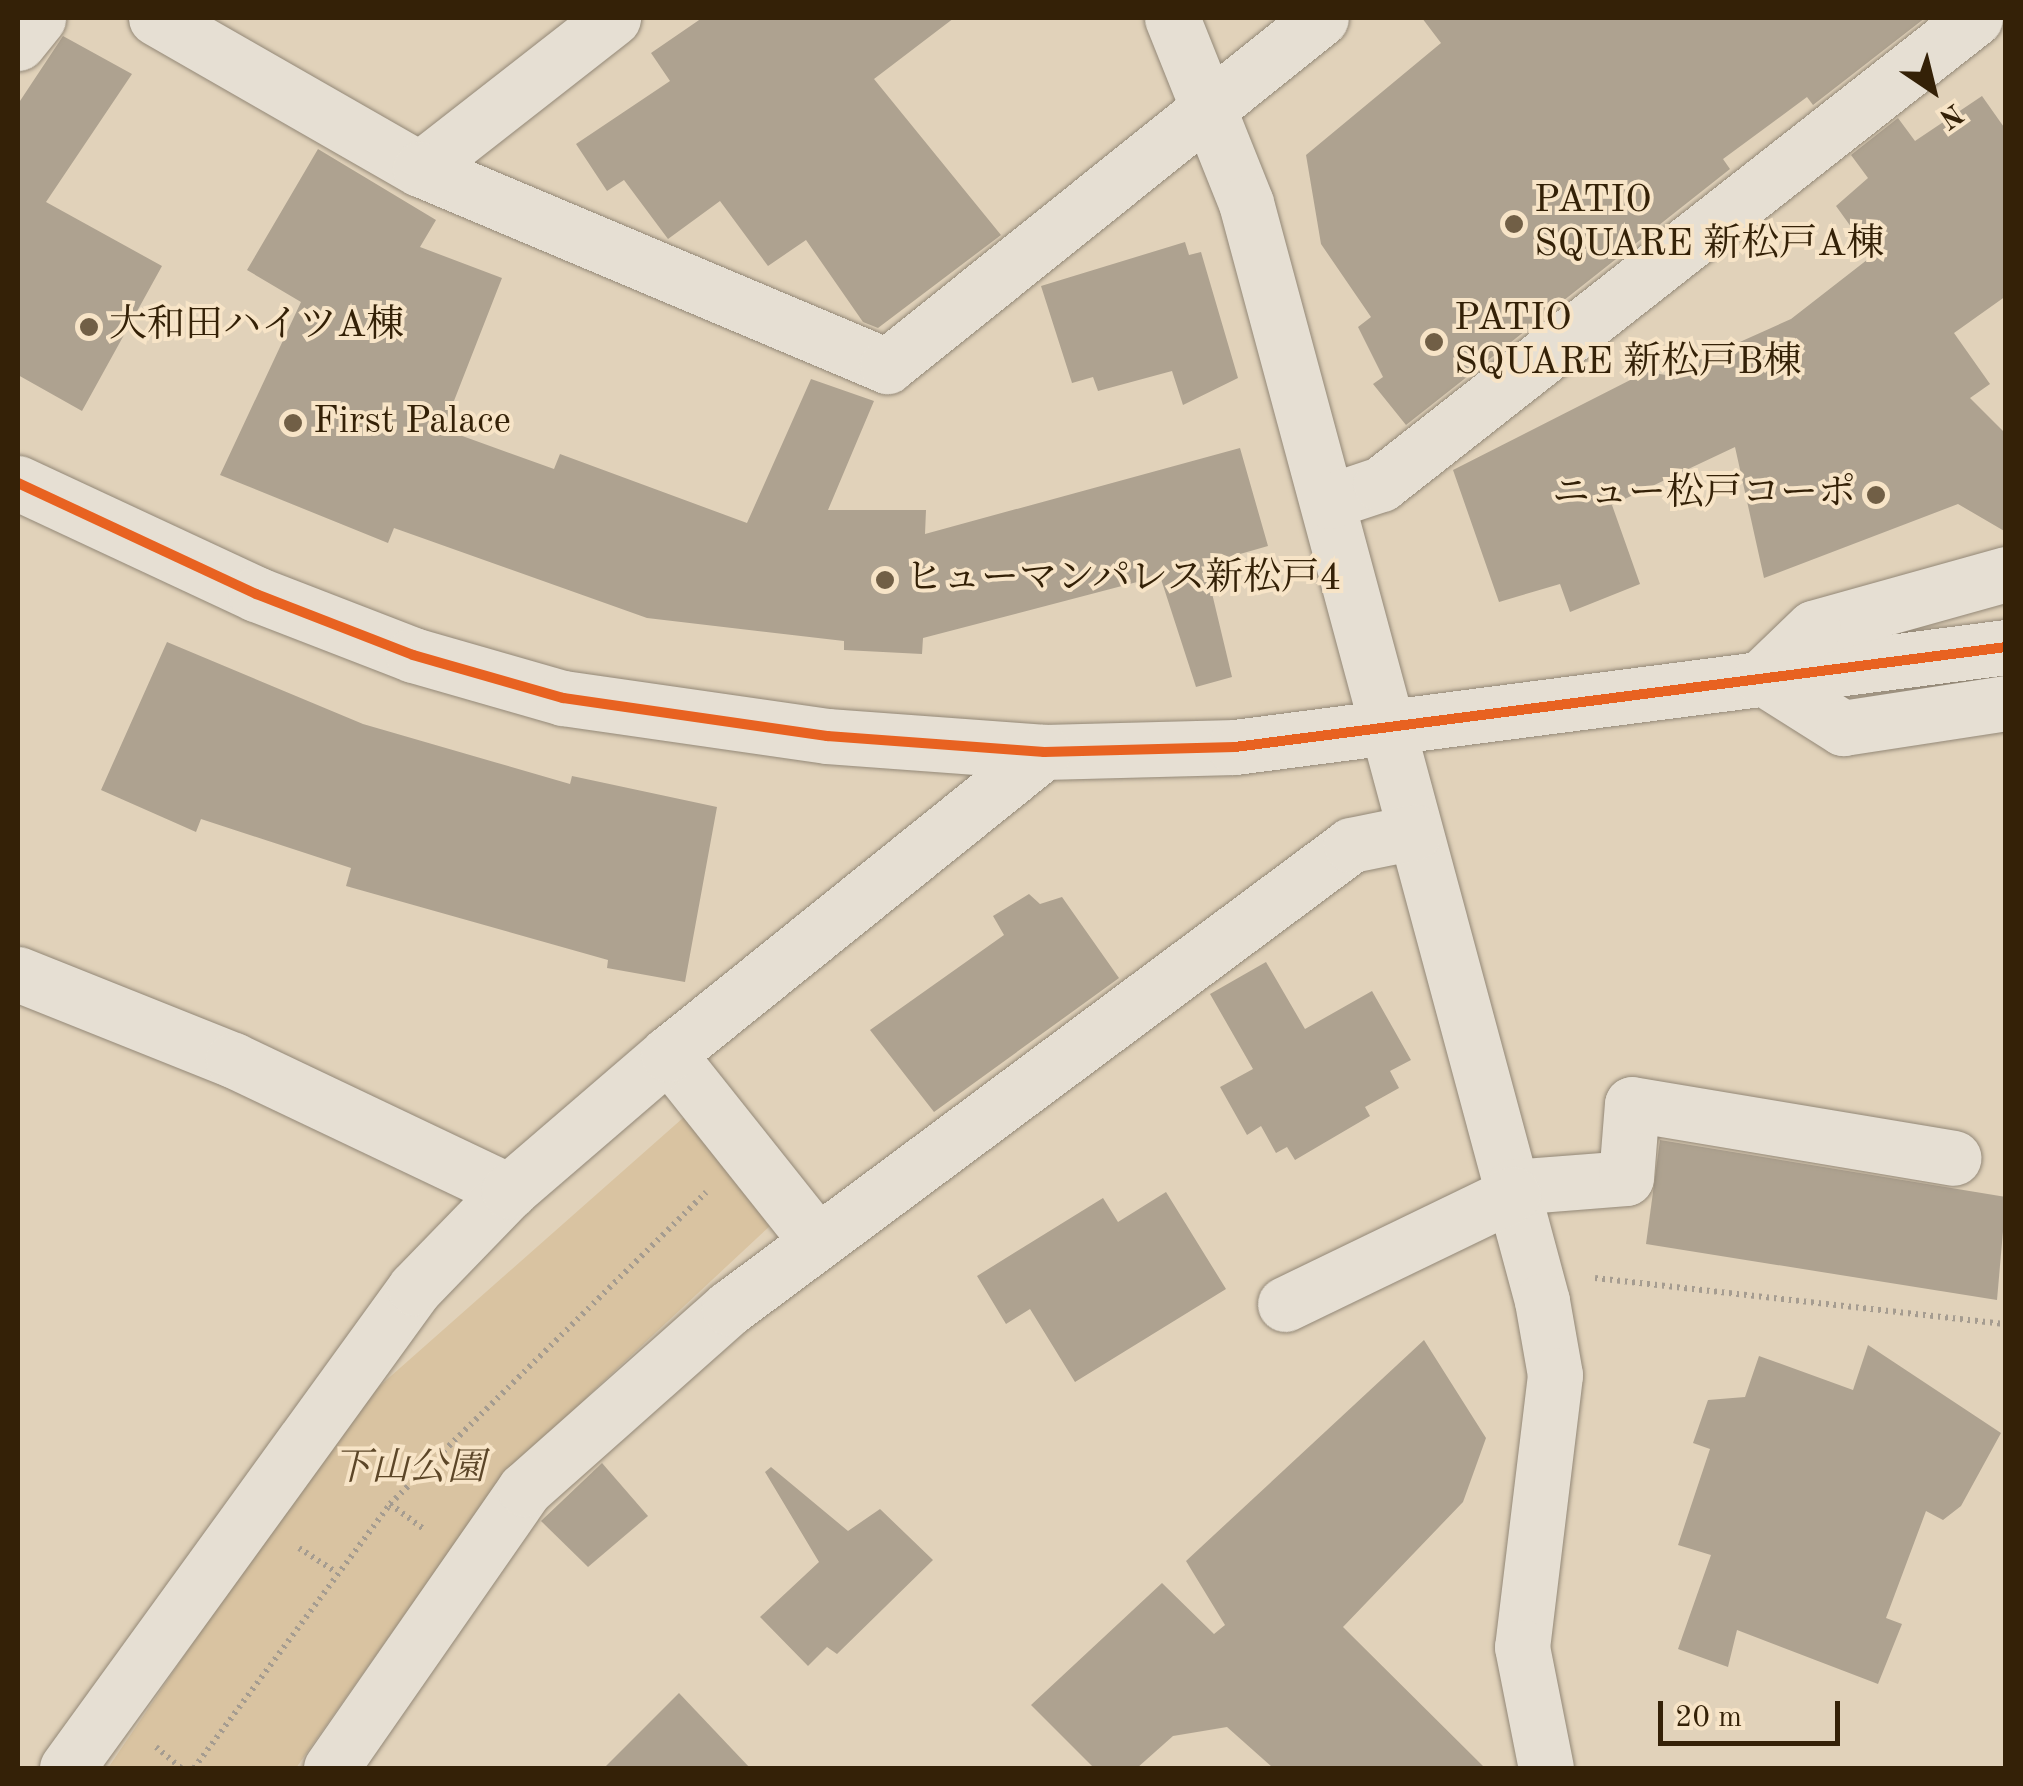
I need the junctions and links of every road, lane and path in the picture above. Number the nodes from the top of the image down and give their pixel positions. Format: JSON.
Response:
{"nodes":[{"id":1,"x":38,"y":18,"type":"edge"},
{"id":2,"x":156,"y":18,"type":"edge"},
{"id":3,"x":612,"y":18,"type":"edge"},
{"id":4,"x":1172,"y":18,"type":"edge"},
{"id":5,"x":1321,"y":18,"type":"edge"},
{"id":6,"x":1975,"y":18,"type":"edge"},
{"id":7,"x":18,"y":43,"type":"edge"},
{"id":8,"x":1214,"y":109,"type":"junction"},
{"id":9,"x":420,"y":169,"type":"junction"},
{"id":10,"x":18,"y":483,"type":"edge"},
{"id":11,"x":1330,"y":501,"type":"junction"},
{"id":12,"x":2006,"y":574,"type":"edge"},
{"id":13,"x":2006,"y":646,"type":"edge"},
{"id":14,"x":1762,"y":677,"type":"junction"},
{"id":15,"x":2006,"y":703,"type":"edge"},
{"id":16,"x":1391,"y":732,"type":"junction"},
{"id":17,"x":1044,"y":752,"type":"junction"},
{"id":18,"x":1415,"y":832,"type":"junction"},
{"id":19,"x":18,"y":974,"type":"edge"},
{"id":20,"x":668,"y":1054,"type":"junction"},
{"id":21,"x":748,"y":1150,"type":"junction"},
{"id":22,"x":1954,"y":1158,"type":"dead end"},
{"id":23,"x":1512,"y":1190,"type":"junction"},
{"id":24,"x":509,"y":1191,"type":"junction"},
{"id":25,"x":815,"y":1239,"type":"junction"},
{"id":26,"x":1579,"y":1276,"type":"dead end"},
{"id":27,"x":1285,"y":1304,"type":"dead end"},
{"id":28,"x":2006,"y":1324,"type":"edge"},
{"id":29,"x":282,"y":1537,"type":"dead end"},
{"id":30,"x":336,"y":1572,"type":"junction"},
{"id":31,"x":146,"y":1738,"type":"dead end"},
{"id":32,"x":67,"y":1768,"type":"edge"},
{"id":33,"x":181,"y":1768,"type":"edge"},
{"id":34,"x":194,"y":1768,"type":"edge"},
{"id":35,"x":331,"y":1768,"type":"edge"},
{"id":36,"x":1546,"y":1768,"type":"edge"}],
"edges":[{"from":1,"to":7,"type":"street"},
{"from":2,"to":9,"type":"street"},
{"from":3,"to":9,"type":"street"},
{"from":4,"to":8,"type":"street"},
{"from":5,"to":8,"type":"street"},
{"from":6,"to":11,"type":"street"},
{"from":8,"to":9,"type":"street"},
{"from":8,"to":11,"type":"street"},
{"from":10,"to":17,"type":"street"},
{"from":11,"to":16,"type":"street"},
{"from":12,"to":14,"type":"street"},
{"from":13,"to":14,"type":"street"},
{"from":14,"to":15,"type":"street"},
{"from":14,"to":16,"type":"street"},
{"from":16,"to":17,"type":"street"},
{"from":16,"to":18,"type":"street"},
{"from":17,"to":20,"type":"street"},
{"from":18,"to":23,"type":"street"},
{"from":18,"to":25,"type":"street"},
{"from":19,"to":24,"type":"street"},
{"from":20,"to":21,"type":"street"},
{"from":20,"to":24,"type":"street"},
{"from":21,"to":25,"type":"street"},
{"from":21,"to":30,"type":"path"},
{"from":22,"to":23,"type":"street"},
{"from":23,"to":27,"type":"street"},
{"from":23,"to":36,"type":"street"},
{"from":24,"to":32,"type":"street"},
{"from":25,"to":35,"type":"street"},
{"from":26,"to":28,"type":"path"},
{"from":29,"to":30,"type":"path"},
{"from":30,"to":34,"type":"path"},
{"from":31,"to":33,"type":"path"}]}
